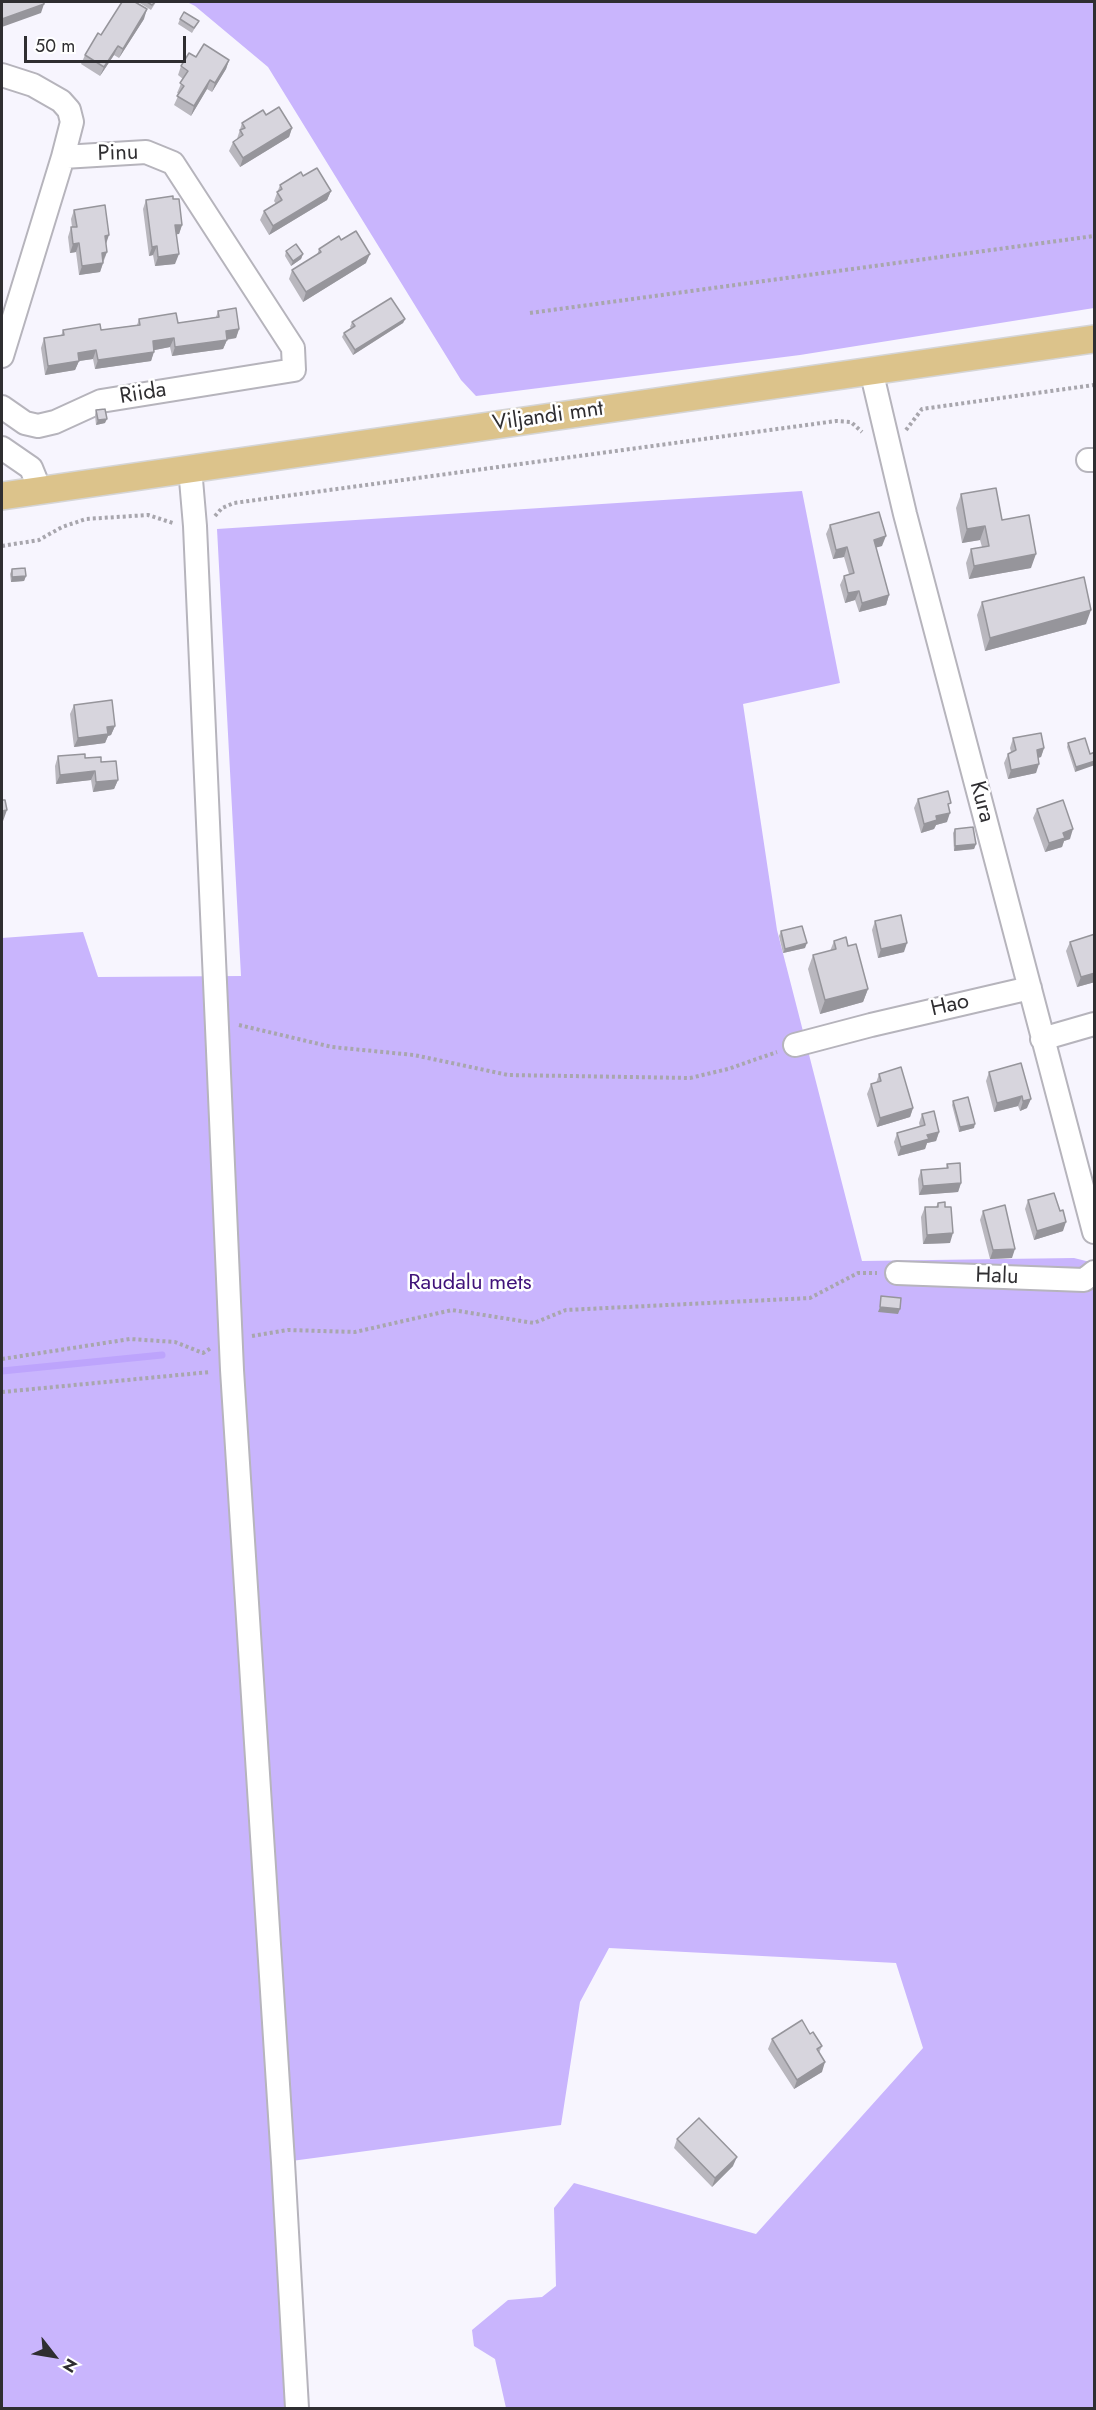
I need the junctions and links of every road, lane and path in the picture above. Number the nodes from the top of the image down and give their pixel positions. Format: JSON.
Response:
{"nodes":[{"id":1,"x":2,"y":75,"type":"edge"},
{"id":2,"x":63,"y":157,"type":"junction"},
{"id":3,"x":1095,"y":236,"type":"edge"},
{"id":4,"x":530,"y":313,"type":"dead end"},
{"id":5,"x":1095,"y":339,"type":"edge"},
{"id":6,"x":2,"y":356,"type":"edge"},
{"id":7,"x":294,"y":370,"type":"joint"},
{"id":8,"x":871,"y":370,"type":"junction"},
{"id":9,"x":1095,"y":385,"type":"edge"},
{"id":10,"x":2,"y":407,"type":"edge"},
{"id":11,"x":2,"y":448,"type":"edge"},
{"id":12,"x":889,"y":448,"type":"junction"},
{"id":13,"x":190,"y":468,"type":"junction"},
{"id":14,"x":40,"y":490,"type":"junction"},
{"id":15,"x":2,"y":496,"type":"edge"},
{"id":16,"x":195,"y":526,"type":"junction"},
{"id":17,"x":2,"y":546,"type":"edge"},
{"id":18,"x":1030,"y":988,"type":"junction"},
{"id":19,"x":217,"y":1020,"type":"junction"},
{"id":20,"x":1095,"y":1024,"type":"edge"},
{"id":21,"x":1042,"y":1039,"type":"junction"},
{"id":22,"x":795,"y":1046,"type":"joint"},
{"id":23,"x":1095,"y":1232,"type":"edge"},
{"id":24,"x":1095,"y":1272,"type":"edge"},
{"id":25,"x":897,"y":1273,"type":"joint"},
{"id":26,"x":231,"y":1340,"type":"junction"},
{"id":27,"x":2,"y":1359,"type":"edge"},
{"id":28,"x":232,"y":1370,"type":"junction"},
{"id":29,"x":2,"y":1392,"type":"edge"},
{"id":30,"x":297,"y":2409,"type":"edge"}],
"edges":[{"from":1,"to":2,"type":"street"},
{"from":2,"to":6,"type":"street"},
{"from":2,"to":7,"type":"street","name":"Pinu"},
{"from":3,"to":4,"type":"path"},
{"from":5,"to":8,"type":"main road","name":"Viljandi mnt"},
{"from":7,"to":10,"type":"street","name":"Riida"},
{"from":8,"to":12,"type":"street","name":"Kura"},
{"from":8,"to":13,"type":"main road","name":"Viljandi mnt"},
{"from":9,"to":12,"type":"path"},
{"from":11,"to":14,"type":"street"},
{"from":12,"to":16,"type":"path"},
{"from":12,"to":18,"type":"street","name":"Kura"},
{"from":13,"to":14,"type":"main road","name":"Viljandi mnt"},
{"from":13,"to":16,"type":"street"},
{"from":14,"to":15,"type":"main road","name":"Viljandi mnt"},
{"from":16,"to":17,"type":"path"},
{"from":16,"to":19,"type":"street"},
{"from":18,"to":21,"type":"street","name":"Kura"},
{"from":18,"to":22,"type":"street","name":"Hao"},
{"from":19,"to":22,"type":"path"},
{"from":19,"to":26,"type":"street"},
{"from":20,"to":21,"type":"street"},
{"from":21,"to":23,"type":"street","name":"Kura"},
{"from":24,"to":25,"type":"street","name":"Halu"},
{"from":25,"to":26,"type":"path"},
{"from":26,"to":27,"type":"path"},
{"from":26,"to":28,"type":"street"},
{"from":28,"to":29,"type":"path"},
{"from":28,"to":30,"type":"street"}]}
